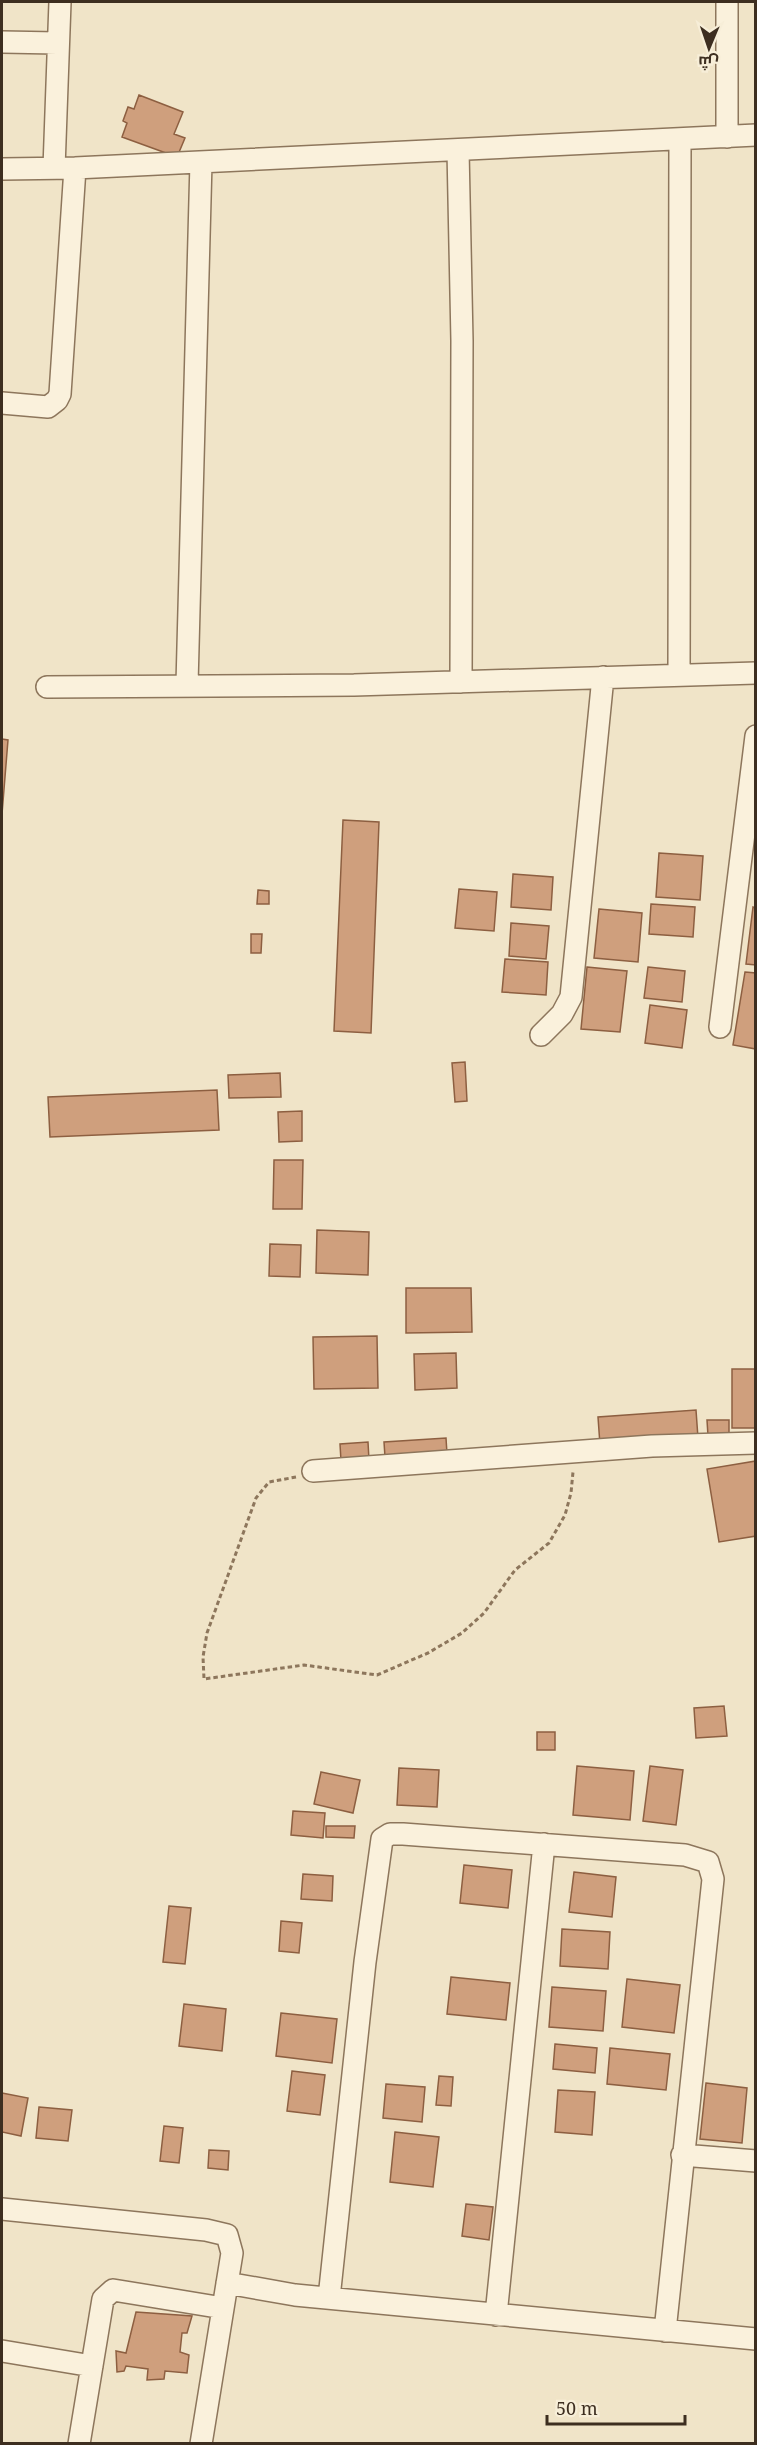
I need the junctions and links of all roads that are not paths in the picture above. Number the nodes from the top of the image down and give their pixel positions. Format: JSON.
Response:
{"nodes":[{"id":1,"x":60,"y":2,"type":"edge"},
{"id":2,"x":727,"y":2,"type":"edge"},
{"id":3,"x":2,"y":42,"type":"edge"},
{"id":4,"x":57,"y":44,"type":"junction"},
{"id":5,"x":756,"y":135,"type":"edge"},
{"id":6,"x":727,"y":137,"type":"junction"},
{"id":7,"x":680,"y":140,"type":"junction"},
{"id":8,"x":458,"y":150,"type":"junction"},
{"id":9,"x":201,"y":162,"type":"junction"},
{"id":10,"x":65,"y":168,"type":"junction"},
{"id":11,"x":2,"y":169,"type":"edge"},
{"id":12,"x":2,"y":403,"type":"edge"},
{"id":13,"x":756,"y":673,"type":"edge"},
{"id":14,"x":679,"y":675,"type":"junction"},
{"id":15,"x":603,"y":677,"type":"junction"},
{"id":16,"x":461,"y":682,"type":"junction"},
{"id":17,"x":187,"y":684,"type":"junction"},
{"id":18,"x":47,"y":687,"type":"dead end"},
{"id":19,"x":756,"y":736,"type":"edge"},
{"id":20,"x":720,"y":1027,"type":"dead end"},
{"id":21,"x":541,"y":1035,"type":"dead end"},
{"id":22,"x":756,"y":1443,"type":"edge"},
{"id":23,"x":313,"y":1471,"type":"road end"},
{"id":24,"x":544,"y":1844,"type":"junction"},
{"id":25,"x":682,"y":2155,"type":"junction"},
{"id":26,"x":756,"y":2161,"type":"edge"},
{"id":27,"x":2,"y":2209,"type":"edge"},
{"id":28,"x":228,"y":2283,"type":"junction"},
{"id":29,"x":329,"y":2298,"type":"junction"},
{"id":30,"x":223,"y":2308,"type":"junction"},
{"id":31,"x":496,"y":2315,"type":"junction"},
{"id":32,"x":665,"y":2331,"type":"junction"},
{"id":33,"x":756,"y":2339,"type":"edge"},
{"id":34,"x":2,"y":2351,"type":"edge"},
{"id":35,"x":92,"y":2366,"type":"junction"},
{"id":36,"x":79,"y":2444,"type":"edge"},
{"id":37,"x":201,"y":2444,"type":"edge"}],
"edges":[{"from":1,"to":4,"type":"street"},
{"from":2,"to":6,"type":"street"},
{"from":3,"to":4,"type":"street"},
{"from":4,"to":10,"type":"street"},
{"from":5,"to":6,"type":"street"},
{"from":6,"to":7,"type":"street"},
{"from":7,"to":8,"type":"street"},
{"from":7,"to":14,"type":"street"},
{"from":8,"to":9,"type":"street"},
{"from":8,"to":16,"type":"street"},
{"from":9,"to":10,"type":"street"},
{"from":9,"to":17,"type":"street"},
{"from":10,"to":11,"type":"street"},
{"from":10,"to":12,"type":"street"},
{"from":13,"to":14,"type":"street"},
{"from":14,"to":15,"type":"street"},
{"from":15,"to":16,"type":"street"},
{"from":15,"to":21,"type":"street"},
{"from":16,"to":17,"type":"street"},
{"from":17,"to":18,"type":"street"},
{"from":19,"to":20,"type":"street"},
{"from":22,"to":23,"type":"street"},
{"from":24,"to":25,"type":"street"},
{"from":24,"to":29,"type":"street"},
{"from":24,"to":31,"type":"street"},
{"from":25,"to":26,"type":"street"},
{"from":25,"to":32,"type":"street"},
{"from":27,"to":28,"type":"street"},
{"from":28,"to":29,"type":"street"},
{"from":28,"to":30,"type":"street"},
{"from":29,"to":31,"type":"street"},
{"from":30,"to":35,"type":"street"},
{"from":30,"to":37,"type":"street"},
{"from":31,"to":32,"type":"street"},
{"from":32,"to":33,"type":"street"},
{"from":34,"to":35,"type":"street"},
{"from":35,"to":36,"type":"street"}]}
